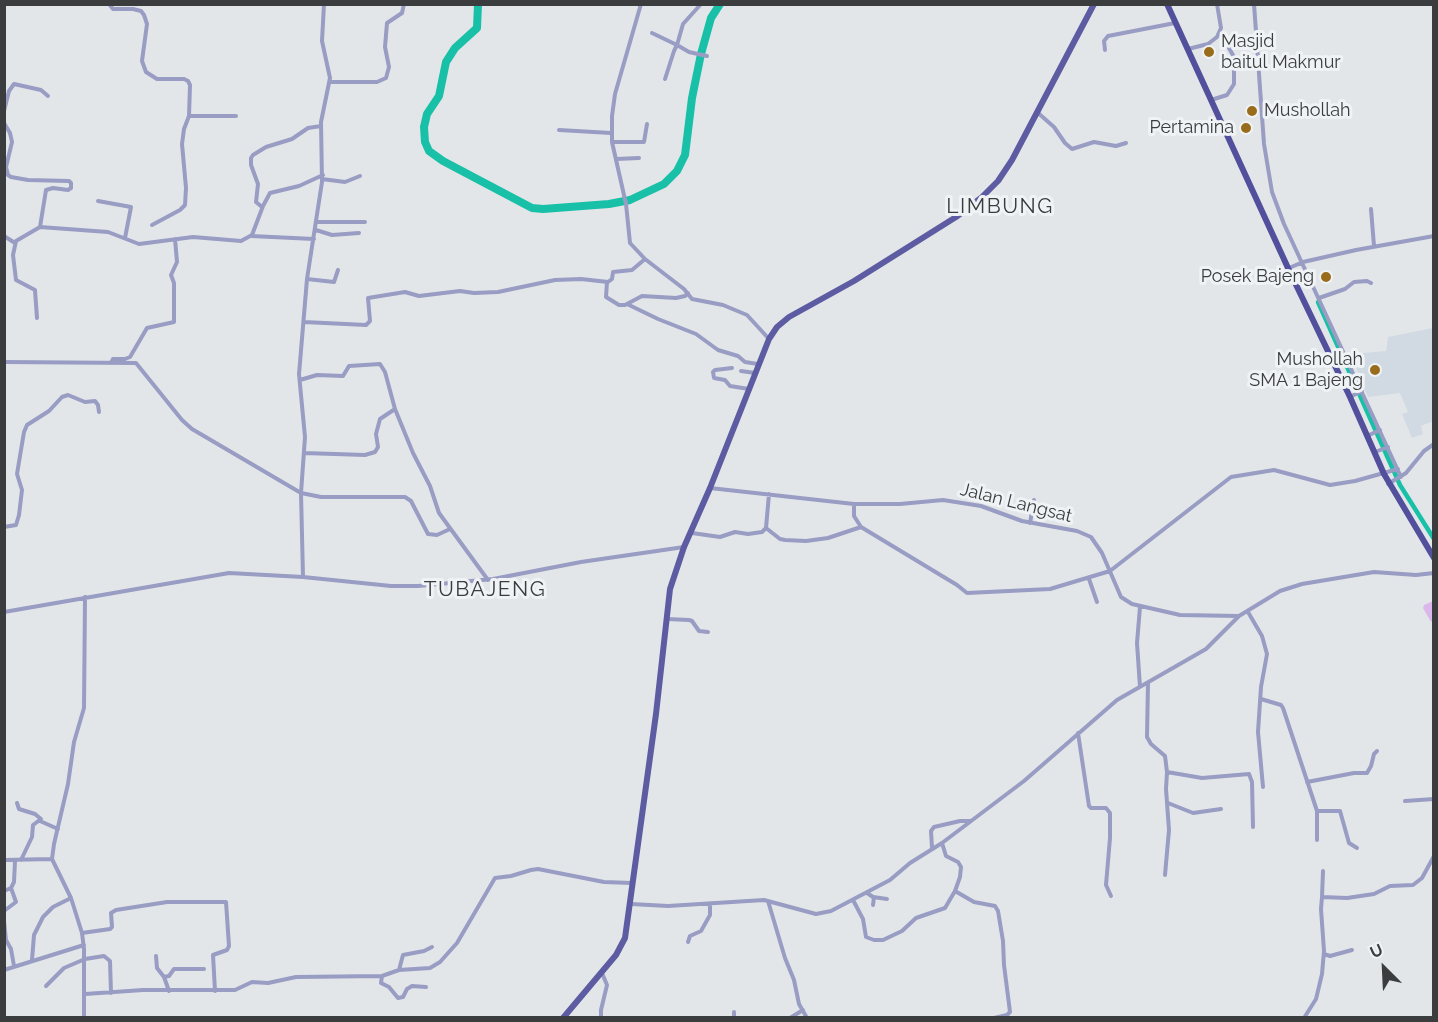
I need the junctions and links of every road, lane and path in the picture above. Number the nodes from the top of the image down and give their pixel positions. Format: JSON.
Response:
{"nodes":[{"id":1,"x":109,"y":4,"type":"edge"},
{"id":2,"x":324,"y":4,"type":"edge"},
{"id":3,"x":404,"y":4,"type":"edge"},
{"id":4,"x":641,"y":4,"type":"edge"},
{"id":5,"x":701,"y":4,"type":"edge"},
{"id":6,"x":1094,"y":4,"type":"edge"},
{"id":7,"x":1167,"y":4,"type":"edge"},
{"id":8,"x":1217,"y":4,"type":"edge"},
{"id":9,"x":1254,"y":4,"type":"edge"},
{"id":10,"x":1175,"y":23,"type":"junction"},
{"id":11,"x":1220,"y":32,"type":"junction"},
{"id":12,"x":652,"y":33,"type":"dead end"},
{"id":13,"x":677,"y":45,"type":"junction"},
{"id":14,"x":1105,"y":50,"type":"dead end"},
{"id":15,"x":1188,"y":50,"type":"junction"},
{"id":16,"x":706,"y":56,"type":"dead end"},
{"id":17,"x":665,"y":80,"type":"dead end"},
{"id":18,"x":330,"y":82,"type":"junction"},
{"id":19,"x":48,"y":96,"type":"dead end"},
{"id":20,"x":1211,"y":100,"type":"junction"},
{"id":21,"x":4,"y":111,"type":"edge"},
{"id":22,"x":1037,"y":112,"type":"junction"},
{"id":23,"x":189,"y":116,"type":"junction"},
{"id":24,"x":236,"y":116,"type":"dead end"},
{"id":25,"x":4,"y":123,"type":"edge"},
{"id":26,"x":647,"y":124,"type":"dead end"},
{"id":27,"x":321,"y":126,"type":"junction"},
{"id":28,"x":559,"y":130,"type":"dead end"},
{"id":29,"x":611,"y":133,"type":"junction"},
{"id":30,"x":612,"y":142,"type":"junction"},
{"id":31,"x":1126,"y":143,"type":"dead end"},
{"id":32,"x":639,"y":158,"type":"dead end"},
{"id":33,"x":616,"y":159,"type":"junction"},
{"id":34,"x":360,"y":176,"type":"dead end"},
{"id":35,"x":322,"y":177,"type":"junction"},
{"id":36,"x":98,"y":201,"type":"dead end"},
{"id":37,"x":262,"y":207,"type":"junction"},
{"id":38,"x":1371,"y":209,"type":"dead end"},
{"id":39,"x":317,"y":222,"type":"junction"},
{"id":40,"x":364,"y":222,"type":"dead end"},
{"id":41,"x":152,"y":225,"type":"dead end"},
{"id":42,"x":40,"y":227,"type":"junction"},
{"id":43,"x":315,"y":230,"type":"junction"},
{"id":44,"x":359,"y":233,"type":"dead end"},
{"id":45,"x":4,"y":236,"type":"edge"},
{"id":46,"x":251,"y":236,"type":"junction"},
{"id":47,"x":1434,"y":236,"type":"edge"},
{"id":48,"x":125,"y":238,"type":"junction"},
{"id":49,"x":175,"y":239,"type":"junction"},
{"id":50,"x":314,"y":239,"type":"junction"},
{"id":51,"x":15,"y":243,"type":"junction"},
{"id":52,"x":1374,"y":246,"type":"junction"},
{"id":53,"x":645,"y":259,"type":"junction"},
{"id":54,"x":1302,"y":263,"type":"junction"},
{"id":55,"x":1291,"y":267,"type":"junction"},
{"id":56,"x":338,"y":270,"type":"dead end"},
{"id":57,"x":307,"y":279,"type":"junction"},
{"id":58,"x":607,"y":282,"type":"junction"},
{"id":59,"x":1371,"y":283,"type":"dead end"},
{"id":60,"x":688,"y":293,"type":"junction"},
{"id":61,"x":1319,"y":298,"type":"junction"},
{"id":62,"x":627,"y":304,"type":"junction"},
{"id":63,"x":37,"y":318,"type":"dead end"},
{"id":64,"x":304,"y":322,"type":"junction"},
{"id":65,"x":769,"y":339,"type":"junction"},
{"id":66,"x":4,"y":362,"type":"edge"},
{"id":67,"x":111,"y":363,"type":"junction"},
{"id":68,"x":759,"y":364,"type":"junction"},
{"id":69,"x":732,"y":368,"type":"dead end"},
{"id":70,"x":741,"y":371,"type":"dead end"},
{"id":71,"x":755,"y":373,"type":"junction"},
{"id":72,"x":300,"y":380,"type":"junction"},
{"id":73,"x":749,"y":389,"type":"junction"},
{"id":74,"x":1362,"y":392,"type":"junction"},
{"id":75,"x":1352,"y":396,"type":"junction"},
{"id":76,"x":395,"y":409,"type":"junction"},
{"id":77,"x":99,"y":412,"type":"dead end"},
{"id":78,"x":1379,"y":430,"type":"junction"},
{"id":79,"x":1369,"y":435,"type":"junction"},
{"id":80,"x":1383,"y":439,"type":"junction"},
{"id":81,"x":1373,"y":444,"type":"junction"},
{"id":82,"x":1434,"y":444,"type":"edge"},
{"id":83,"x":1387,"y":447,"type":"junction"},
{"id":84,"x":1377,"y":451,"type":"junction"},
{"id":85,"x":304,"y":453,"type":"junction"},
{"id":86,"x":1397,"y":469,"type":"junction"},
{"id":87,"x":1386,"y":473,"type":"junction"},
{"id":88,"x":1401,"y":477,"type":"junction"},
{"id":89,"x":1390,"y":483,"type":"junction"},
{"id":90,"x":710,"y":488,"type":"junction"},
{"id":91,"x":301,"y":493,"type":"junction"},
{"id":92,"x":769,"y":494,"type":"junction"},
{"id":93,"x":1034,"y":500,"type":"dead end"},
{"id":94,"x":854,"y":504,"type":"junction"},
{"id":95,"x":1030,"y":523,"type":"junction"},
{"id":96,"x":4,"y":527,"type":"edge"},
{"id":97,"x":861,"y":527,"type":"junction"},
{"id":98,"x":766,"y":528,"type":"junction"},
{"id":99,"x":450,"y":530,"type":"junction"},
{"id":100,"x":692,"y":533,"type":"junction"},
{"id":101,"x":684,"y":547,"type":"junction"},
{"id":102,"x":1434,"y":558,"type":"edge"},
{"id":103,"x":1110,"y":572,"type":"junction"},
{"id":104,"x":1434,"y":573,"type":"edge"},
{"id":105,"x":303,"y":577,"type":"junction"},
{"id":106,"x":1089,"y":579,"type":"junction"},
{"id":107,"x":488,"y":580,"type":"junction"},
{"id":108,"x":85,"y":597,"type":"junction"},
{"id":109,"x":1097,"y":602,"type":"dead end"},
{"id":110,"x":1140,"y":607,"type":"junction"},
{"id":111,"x":4,"y":612,"type":"edge"},
{"id":112,"x":1248,"y":612,"type":"junction"},
{"id":113,"x":1239,"y":616,"type":"junction"},
{"id":114,"x":666,"y":619,"type":"junction"},
{"id":115,"x":708,"y":632,"type":"dead end"},
{"id":116,"x":1148,"y":683,"type":"junction"},
{"id":117,"x":1140,"y":687,"type":"junction"},
{"id":118,"x":1261,"y":699,"type":"junction"},
{"id":119,"x":1078,"y":732,"type":"junction"},
{"id":120,"x":1377,"y":751,"type":"dead end"},
{"id":121,"x":1167,"y":772,"type":"junction"},
{"id":122,"x":1307,"y":782,"type":"junction"},
{"id":123,"x":1263,"y":787,"type":"dead end"},
{"id":124,"x":1434,"y":800,"type":"edge"},
{"id":125,"x":1406,"y":801,"type":"dead end"},
{"id":126,"x":17,"y":802,"type":"dead end"},
{"id":127,"x":1168,"y":803,"type":"junction"},
{"id":128,"x":1221,"y":809,"type":"dead end"},
{"id":129,"x":1317,"y":811,"type":"junction"},
{"id":130,"x":40,"y":821,"type":"junction"},
{"id":131,"x":972,"y":821,"type":"junction"},
{"id":132,"x":1253,"y":827,"type":"dead end"},
{"id":133,"x":58,"y":829,"type":"junction"},
{"id":134,"x":1317,"y":840,"type":"dead end"},
{"id":135,"x":942,"y":843,"type":"junction"},
{"id":136,"x":932,"y":848,"type":"junction"},
{"id":137,"x":1357,"y":848,"type":"dead end"},
{"id":138,"x":1434,"y":856,"type":"edge"},
{"id":139,"x":52,"y":859,"type":"junction"},
{"id":140,"x":4,"y":860,"type":"edge"},
{"id":141,"x":21,"y":860,"type":"junction"},
{"id":142,"x":15,"y":861,"type":"junction"},
{"id":143,"x":1323,"y":871,"type":"dead end"},
{"id":144,"x":1165,"y":875,"type":"dead end"},
{"id":145,"x":633,"y":883,"type":"junction"},
{"id":146,"x":11,"y":888,"type":"junction"},
{"id":147,"x":4,"y":891,"type":"edge"},
{"id":148,"x":955,"y":891,"type":"junction"},
{"id":149,"x":867,"y":893,"type":"junction"},
{"id":150,"x":1111,"y":896,"type":"dead end"},
{"id":151,"x":874,"y":897,"type":"junction"},
{"id":152,"x":1322,"y":897,"type":"junction"},
{"id":153,"x":71,"y":898,"type":"junction"},
{"id":154,"x":887,"y":899,"type":"dead end"},
{"id":155,"x":768,"y":900,"type":"junction"},
{"id":156,"x":854,"y":900,"type":"junction"},
{"id":157,"x":631,"y":904,"type":"junction"},
{"id":158,"x":710,"y":905,"type":"junction"},
{"id":159,"x":873,"y":905,"type":"dead end"},
{"id":160,"x":4,"y":911,"type":"edge"},
{"id":161,"x":4,"y":921,"type":"edge"},
{"id":162,"x":82,"y":933,"type":"junction"},
{"id":163,"x":688,"y":942,"type":"dead end"},
{"id":164,"x":84,"y":945,"type":"junction"},
{"id":165,"x":432,"y":947,"type":"dead end"},
{"id":166,"x":1352,"y":950,"type":"dead end"},
{"id":167,"x":1324,"y":954,"type":"junction"},
{"id":168,"x":156,"y":956,"type":"dead end"},
{"id":169,"x":85,"y":959,"type":"junction"},
{"id":170,"x":32,"y":960,"type":"junction"},
{"id":171,"x":14,"y":966,"type":"junction"},
{"id":172,"x":204,"y":969,"type":"dead end"},
{"id":173,"x":4,"y":970,"type":"edge"},
{"id":174,"x":399,"y":970,"type":"junction"},
{"id":175,"x":602,"y":972,"type":"junction"},
{"id":176,"x":382,"y":976,"type":"junction"},
{"id":177,"x":164,"y":977,"type":"junction"},
{"id":178,"x":46,"y":986,"type":"dead end"},
{"id":179,"x":426,"y":987,"type":"dead end"},
{"id":180,"x":169,"y":991,"type":"junction"},
{"id":181,"x":215,"y":991,"type":"junction"},
{"id":182,"x":111,"y":993,"type":"junction"},
{"id":183,"x":85,"y":994,"type":"junction"},
{"id":184,"x":803,"y":1010,"type":"junction"},
{"id":185,"x":734,"y":1012,"type":"dead end"},
{"id":186,"x":84,"y":1017,"type":"edge"},
{"id":187,"x":563,"y":1017,"type":"edge"},
{"id":188,"x":602,"y":1017,"type":"edge"},
{"id":189,"x":734,"y":1017,"type":"edge"},
{"id":190,"x":790,"y":1017,"type":"edge"},
{"id":191,"x":807,"y":1017,"type":"edge"},
{"id":192,"x":994,"y":1017,"type":"edge"},
{"id":193,"x":1304,"y":1017,"type":"edge"}],
"edges":[{"from":1,"to":23,"type":"street"},
{"from":2,"to":18,"type":"street"},
{"from":3,"to":18,"type":"street"},
{"from":4,"to":29,"type":"street"},
{"from":5,"to":13,"type":"street"},
{"from":6,"to":22,"type":"main road"},
{"from":7,"to":10,"type":"highway"},
{"from":8,"to":11,"type":"street"},
{"from":9,"to":54,"type":"street"},
{"from":10,"to":14,"type":"street"},
{"from":10,"to":15,"type":"highway"},
{"from":11,"to":15,"type":"street"},
{"from":11,"to":20,"type":"street"},
{"from":12,"to":13,"type":"street"},
{"from":13,"to":16,"type":"street"},
{"from":13,"to":17,"type":"street"},
{"from":15,"to":20,"type":"highway"},
{"from":18,"to":27,"type":"street"},
{"from":19,"to":21,"type":"street"},
{"from":20,"to":55,"type":"highway"},
{"from":22,"to":31,"type":"street"},
{"from":22,"to":65,"type":"main road"},
{"from":23,"to":24,"type":"street"},
{"from":23,"to":41,"type":"street"},
{"from":25,"to":42,"type":"street"},
{"from":26,"to":30,"type":"street"},
{"from":27,"to":35,"type":"street"},
{"from":27,"to":37,"type":"street"},
{"from":28,"to":29,"type":"street"},
{"from":29,"to":30,"type":"street"},
{"from":30,"to":33,"type":"street"},
{"from":32,"to":33,"type":"street"},
{"from":33,"to":53,"type":"street"},
{"from":34,"to":35,"type":"street"},
{"from":35,"to":37,"type":"street"},
{"from":35,"to":39,"type":"street"},
{"from":36,"to":48,"type":"street"},
{"from":37,"to":46,"type":"street"},
{"from":38,"to":52,"type":"street"},
{"from":39,"to":40,"type":"street"},
{"from":39,"to":43,"type":"street"},
{"from":42,"to":48,"type":"street"},
{"from":42,"to":51,"type":"street"},
{"from":43,"to":44,"type":"street"},
{"from":43,"to":50,"type":"street"},
{"from":45,"to":51,"type":"street"},
{"from":46,"to":49,"type":"street"},
{"from":46,"to":50,"type":"street"},
{"from":47,"to":52,"type":"street"},
{"from":48,"to":49,"type":"street"},
{"from":49,"to":67,"type":"street"},
{"from":50,"to":57,"type":"street"},
{"from":51,"to":63,"type":"street"},
{"from":52,"to":54,"type":"street"},
{"from":53,"to":58,"type":"street"},
{"from":53,"to":60,"type":"street"},
{"from":54,"to":55,"type":"street"},
{"from":54,"to":61,"type":"street"},
{"from":55,"to":75,"type":"highway"},
{"from":56,"to":57,"type":"street"},
{"from":57,"to":64,"type":"street"},
{"from":58,"to":62,"type":"street"},
{"from":58,"to":64,"type":"street"},
{"from":59,"to":61,"type":"street"},
{"from":60,"to":62,"type":"street"},
{"from":60,"to":65,"type":"street"},
{"from":61,"to":74,"type":"street"},
{"from":62,"to":68,"type":"street"},
{"from":64,"to":72,"type":"street"},
{"from":65,"to":68,"type":"main road"},
{"from":66,"to":67,"type":"street"},
{"from":67,"to":91,"type":"street"},
{"from":68,"to":71,"type":"main road"},
{"from":69,"to":73,"type":"street"},
{"from":70,"to":71,"type":"street"},
{"from":71,"to":73,"type":"main road"},
{"from":72,"to":76,"type":"street"},
{"from":72,"to":85,"type":"street"},
{"from":73,"to":90,"type":"main road"},
{"from":74,"to":75,"type":"street"},
{"from":74,"to":78,"type":"street"},
{"from":75,"to":79,"type":"highway"},
{"from":76,"to":85,"type":"street"},
{"from":76,"to":99,"type":"street"},
{"from":77,"to":96,"type":"street"},
{"from":78,"to":79,"type":"street"},
{"from":78,"to":80,"type":"street"},
{"from":79,"to":81,"type":"highway"},
{"from":80,"to":81,"type":"street"},
{"from":80,"to":83,"type":"street"},
{"from":81,"to":84,"type":"highway"},
{"from":82,"to":88,"type":"street"},
{"from":83,"to":84,"type":"street"},
{"from":83,"to":86,"type":"street"},
{"from":84,"to":87,"type":"highway"},
{"from":85,"to":91,"type":"street"},
{"from":86,"to":87,"type":"street"},
{"from":86,"to":88,"type":"street"},
{"from":87,"to":89,"type":"highway"},
{"from":87,"to":103,"type":"street"},
{"from":88,"to":89,"type":"street"},
{"from":89,"to":102,"type":"highway"},
{"from":90,"to":92,"type":"street","name":"Jalan Langsat"},
{"from":90,"to":100,"type":"main road"},
{"from":91,"to":99,"type":"street"},
{"from":91,"to":105,"type":"street"},
{"from":92,"to":94,"type":"street","name":"Jalan Langsat"},
{"from":92,"to":98,"type":"street"},
{"from":93,"to":95,"type":"street"},
{"from":94,"to":95,"type":"street","name":"Jalan Langsat"},
{"from":94,"to":97,"type":"street"},
{"from":95,"to":103,"type":"street","name":"Jalan Langsat"},
{"from":97,"to":98,"type":"street"},
{"from":97,"to":106,"type":"street"},
{"from":98,"to":100,"type":"street"},
{"from":99,"to":107,"type":"street"},
{"from":100,"to":101,"type":"main road"},
{"from":101,"to":107,"type":"street"},
{"from":101,"to":114,"type":"main road"},
{"from":103,"to":106,"type":"street"},
{"from":103,"to":110,"type":"street","name":"Jalan Langsat"},
{"from":104,"to":112,"type":"street"},
{"from":105,"to":107,"type":"street"},
{"from":105,"to":108,"type":"street"},
{"from":106,"to":109,"type":"street"},
{"from":108,"to":111,"type":"street"},
{"from":108,"to":133,"type":"street"},
{"from":110,"to":113,"type":"street","name":"Jalan Langsat"},
{"from":110,"to":117,"type":"street"},
{"from":112,"to":113,"type":"street"},
{"from":112,"to":118,"type":"street"},
{"from":113,"to":116,"type":"street"},
{"from":114,"to":115,"type":"street"},
{"from":114,"to":145,"type":"main road"},
{"from":116,"to":117,"type":"street"},
{"from":116,"to":121,"type":"street"},
{"from":117,"to":119,"type":"street"},
{"from":118,"to":122,"type":"street"},
{"from":118,"to":123,"type":"street"},
{"from":119,"to":131,"type":"street"},
{"from":119,"to":150,"type":"street"},
{"from":120,"to":122,"type":"street"},
{"from":121,"to":127,"type":"street"},
{"from":121,"to":132,"type":"street"},
{"from":122,"to":129,"type":"street"},
{"from":124,"to":125,"type":"street"},
{"from":126,"to":130,"type":"street"},
{"from":127,"to":128,"type":"street"},
{"from":127,"to":144,"type":"street"},
{"from":129,"to":134,"type":"street"},
{"from":129,"to":137,"type":"street"},
{"from":130,"to":133,"type":"street"},
{"from":130,"to":141,"type":"street"},
{"from":131,"to":135,"type":"street"},
{"from":131,"to":136,"type":"street"},
{"from":133,"to":139,"type":"street"},
{"from":135,"to":136,"type":"street"},
{"from":135,"to":148,"type":"street"},
{"from":136,"to":149,"type":"street"},
{"from":138,"to":152,"type":"street"},
{"from":139,"to":141,"type":"street"},
{"from":139,"to":153,"type":"street"},
{"from":140,"to":142,"type":"street"},
{"from":141,"to":142,"type":"street"},
{"from":142,"to":146,"type":"street"},
{"from":143,"to":152,"type":"street"},
{"from":145,"to":157,"type":"main road"},
{"from":145,"to":174,"type":"street"},
{"from":146,"to":147,"type":"street"},
{"from":146,"to":160,"type":"street"},
{"from":148,"to":156,"type":"street"},
{"from":148,"to":192,"type":"street"},
{"from":149,"to":151,"type":"street"},
{"from":149,"to":156,"type":"street"},
{"from":151,"to":154,"type":"street"},
{"from":151,"to":159,"type":"street"},
{"from":152,"to":167,"type":"street"},
{"from":153,"to":162,"type":"street"},
{"from":153,"to":170,"type":"street"},
{"from":155,"to":156,"type":"street"},
{"from":155,"to":158,"type":"street"},
{"from":155,"to":184,"type":"street"},
{"from":157,"to":158,"type":"street"},
{"from":157,"to":175,"type":"main road"},
{"from":158,"to":163,"type":"street"},
{"from":161,"to":171,"type":"street"},
{"from":162,"to":164,"type":"street"},
{"from":162,"to":181,"type":"street"},
{"from":164,"to":169,"type":"street"},
{"from":164,"to":170,"type":"street"},
{"from":165,"to":174,"type":"street"},
{"from":166,"to":167,"type":"street"},
{"from":167,"to":193,"type":"street"},
{"from":168,"to":177,"type":"street"},
{"from":169,"to":178,"type":"street"},
{"from":169,"to":182,"type":"street"},
{"from":169,"to":183,"type":"street"},
{"from":170,"to":171,"type":"street"},
{"from":171,"to":173,"type":"street"},
{"from":172,"to":177,"type":"street"},
{"from":174,"to":176,"type":"street"},
{"from":175,"to":187,"type":"main road"},
{"from":175,"to":188,"type":"street"},
{"from":176,"to":179,"type":"street"},
{"from":176,"to":181,"type":"street"},
{"from":177,"to":180,"type":"street"},
{"from":180,"to":181,"type":"street"},
{"from":180,"to":182,"type":"street"},
{"from":182,"to":183,"type":"street"},
{"from":183,"to":186,"type":"street"},
{"from":184,"to":190,"type":"street"},
{"from":184,"to":191,"type":"street"},
{"from":185,"to":189,"type":"street"}]}
